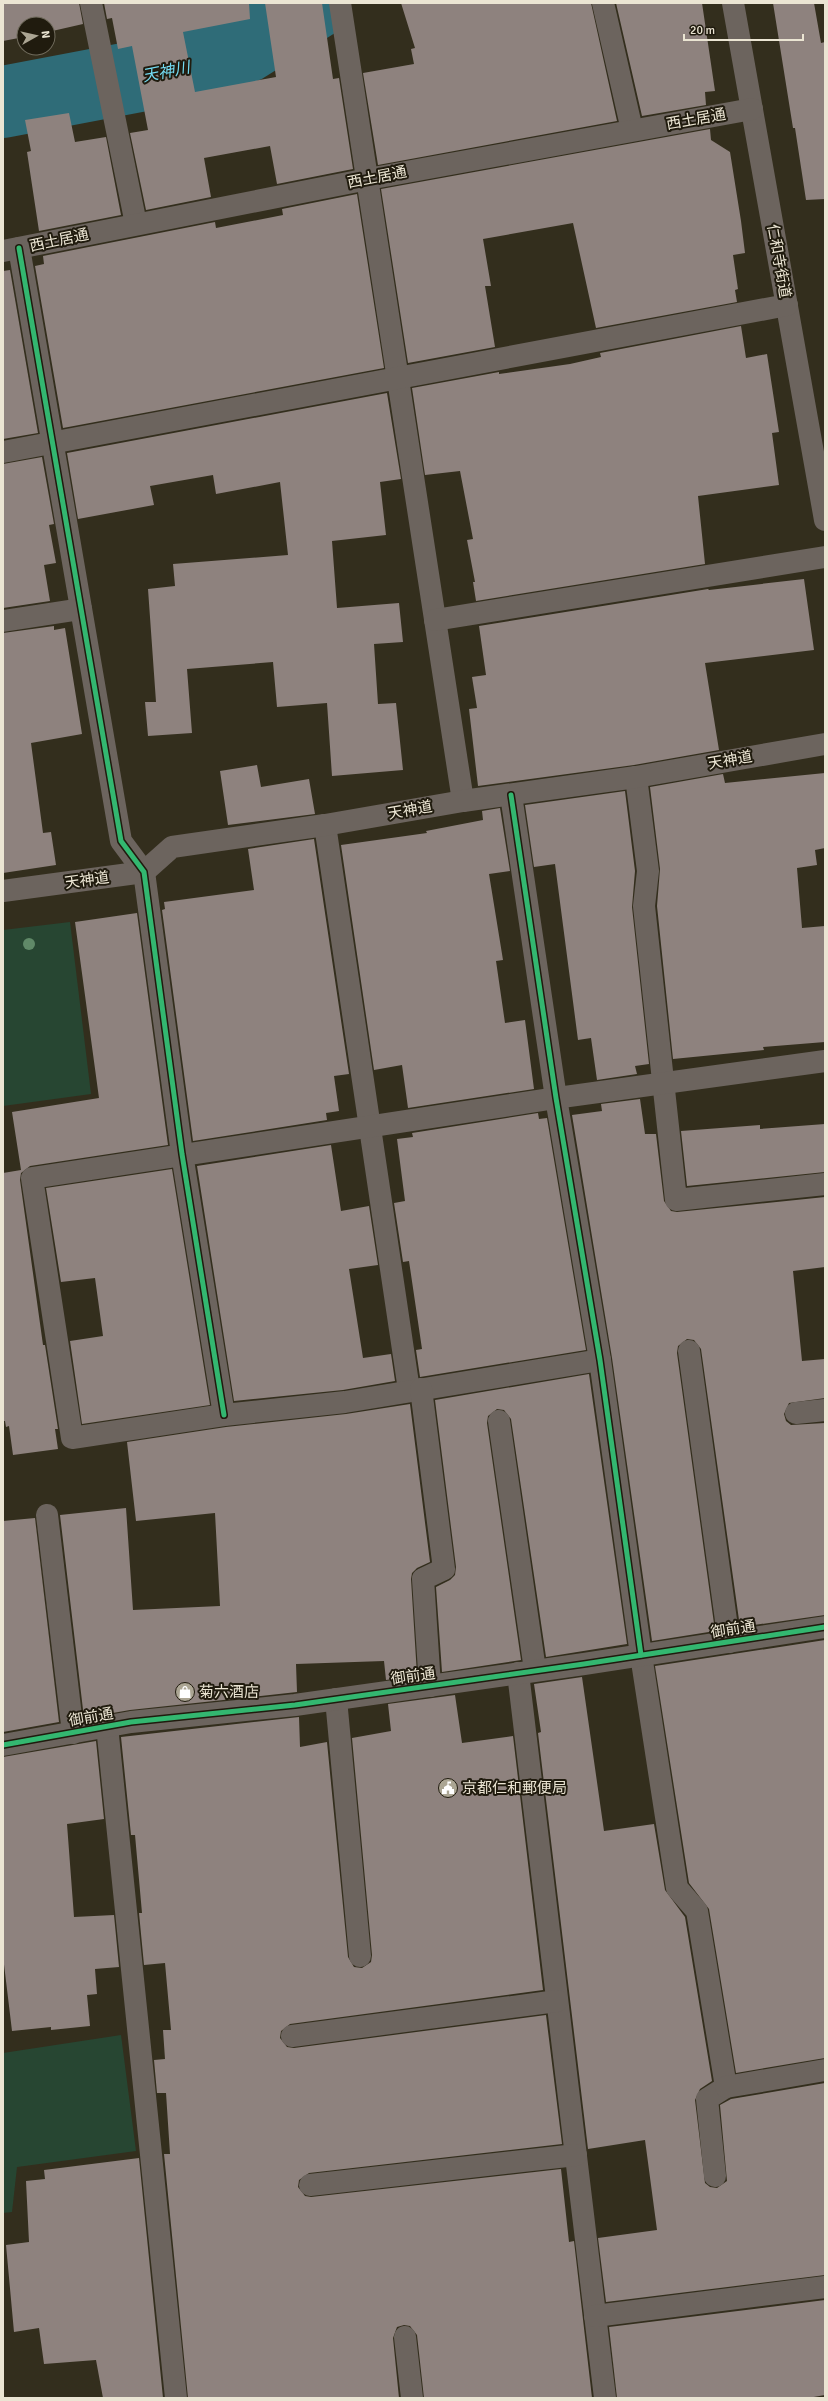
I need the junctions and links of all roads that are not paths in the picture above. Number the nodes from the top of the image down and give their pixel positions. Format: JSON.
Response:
{"nodes":[{"id":1,"x":91,"y":3,"type":"edge"},
{"id":2,"x":603,"y":3,"type":"edge"},
{"id":3,"x":733,"y":3,"type":"edge"},
{"id":4,"x":341,"y":9,"type":"edge"},
{"id":5,"x":752,"y":109,"type":"junction"},
{"id":6,"x":632,"y":130,"type":"junction"},
{"id":7,"x":368,"y":179,"type":"junction"},
{"id":8,"x":136,"y":224,"type":"junction"},
{"id":9,"x":11,"y":249,"type":"edge"},
{"id":10,"x":787,"y":305,"type":"junction"},
{"id":11,"x":398,"y":378,"type":"junction"},
{"id":12,"x":53,"y":442,"type":"junction"},
{"id":13,"x":3,"y":452,"type":"edge"},
{"id":14,"x":825,"y":520,"type":"edge"},
{"id":15,"x":825,"y":557,"type":"edge"},
{"id":16,"x":81,"y":609,"type":"junction"},
{"id":17,"x":435,"y":620,"type":"junction"},
{"id":18,"x":3,"y":621,"type":"edge"},
{"id":19,"x":825,"y":744,"type":"edge"},
{"id":20,"x":636,"y":777,"type":"junction"},
{"id":21,"x":511,"y":795,"type":"junction"},
{"id":22,"x":463,"y":801,"type":"junction"},
{"id":23,"x":324,"y":825,"type":"junction"},
{"id":24,"x":144,"y":872,"type":"junction"},
{"id":25,"x":3,"y":891,"type":"edge"},
{"id":26,"x":825,"y":1061,"type":"edge"},
{"id":27,"x":663,"y":1083,"type":"junction"},
{"id":28,"x":556,"y":1098,"type":"junction"},
{"id":29,"x":370,"y":1128,"type":"junction"},
{"id":30,"x":182,"y":1154,"type":"junction"},
{"id":31,"x":825,"y":1184,"type":"edge"},
{"id":32,"x":689,"y":1351,"type":"dead end"},
{"id":33,"x":600,"y":1360,"type":"junction"},
{"id":34,"x":415,"y":1390,"type":"junction"},
{"id":35,"x":825,"y":1410,"type":"edge"},
{"id":36,"x":796,"y":1413,"type":"dead end"},
{"id":37,"x":224,"y":1415,"type":"junction"},
{"id":38,"x":499,"y":1421,"type":"dead end"},
{"id":39,"x":47,"y":1515,"type":"dead end"},
{"id":40,"x":825,"y":1627,"type":"edge"},
{"id":41,"x":729,"y":1642,"type":"junction"},
{"id":42,"x":641,"y":1656,"type":"junction"},
{"id":43,"x":527,"y":1672,"type":"junction"},
{"id":44,"x":430,"y":1686,"type":"junction"},
{"id":45,"x":336,"y":1699,"type":"junction"},
{"id":46,"x":107,"y":1726,"type":"junction"},
{"id":47,"x":73,"y":1733,"type":"junction"},
{"id":48,"x":3,"y":1745,"type":"edge"},
{"id":49,"x":360,"y":1956,"type":"dead end"},
{"id":50,"x":558,"y":2001,"type":"junction"},
{"id":51,"x":292,"y":2036,"type":"dead end"},
{"id":52,"x":825,"y":2070,"type":"edge"},
{"id":53,"x":726,"y":2087,"type":"junction"},
{"id":54,"x":576,"y":2155,"type":"junction"},
{"id":55,"x":715,"y":2176,"type":"dead end"},
{"id":56,"x":310,"y":2185,"type":"dead end"},
{"id":57,"x":825,"y":2287,"type":"edge"},
{"id":58,"x":595,"y":2316,"type":"junction"},
{"id":59,"x":405,"y":2337,"type":"dead end"},
{"id":60,"x":176,"y":2398,"type":"edge"},
{"id":61,"x":412,"y":2398,"type":"edge"},
{"id":62,"x":605,"y":2398,"type":"edge"}],
"edges":[{"from":1,"to":8,"type":"street"},
{"from":2,"to":6,"type":"street"},
{"from":3,"to":5,"type":"street","name":"仁和寺街道"},
{"from":4,"to":7,"type":"street"},
{"from":5,"to":6,"type":"street","name":"西土居通"},
{"from":5,"to":10,"type":"street","name":"仁和寺街道"},
{"from":6,"to":7,"type":"street","name":"西土居通"},
{"from":7,"to":8,"type":"street","name":"西土居通"},
{"from":7,"to":11,"type":"street"},
{"from":8,"to":9,"type":"street","name":"西土居通"},
{"from":9,"to":12,"type":"street"},
{"from":10,"to":11,"type":"street"},
{"from":10,"to":14,"type":"street","name":"仁和寺街道"},
{"from":11,"to":12,"type":"street"},
{"from":11,"to":17,"type":"street"},
{"from":12,"to":13,"type":"street"},
{"from":12,"to":16,"type":"street"},
{"from":15,"to":17,"type":"street"},
{"from":16,"to":18,"type":"street"},
{"from":16,"to":24,"type":"street"},
{"from":17,"to":22,"type":"street"},
{"from":19,"to":20,"type":"street","name":"天神道"},
{"from":20,"to":21,"type":"street","name":"天神道"},
{"from":20,"to":27,"type":"street"},
{"from":21,"to":22,"type":"street","name":"天神道"},
{"from":21,"to":28,"type":"street"},
{"from":22,"to":23,"type":"street","name":"天神道"},
{"from":23,"to":24,"type":"street","name":"天神道"},
{"from":23,"to":29,"type":"street"},
{"from":24,"to":25,"type":"street","name":"天神道"},
{"from":24,"to":30,"type":"street"},
{"from":26,"to":27,"type":"street"},
{"from":27,"to":28,"type":"street"},
{"from":27,"to":31,"type":"street"},
{"from":28,"to":29,"type":"street"},
{"from":28,"to":33,"type":"street"},
{"from":29,"to":30,"type":"street"},
{"from":29,"to":34,"type":"street"},
{"from":30,"to":37,"type":"street"},
{"from":30,"to":37,"type":"street"},
{"from":32,"to":41,"type":"street"},
{"from":33,"to":34,"type":"street"},
{"from":33,"to":42,"type":"street"},
{"from":34,"to":37,"type":"street"},
{"from":34,"to":44,"type":"street"},
{"from":35,"to":36,"type":"street"},
{"from":38,"to":43,"type":"street"},
{"from":39,"to":47,"type":"street"},
{"from":40,"to":41,"type":"street","name":"御前通"},
{"from":41,"to":42,"type":"street","name":"御前通"},
{"from":42,"to":43,"type":"street","name":"御前通"},
{"from":42,"to":53,"type":"street"},
{"from":43,"to":44,"type":"street","name":"御前通"},
{"from":43,"to":50,"type":"street"},
{"from":44,"to":45,"type":"street","name":"御前通"},
{"from":45,"to":46,"type":"street","name":"御前通"},
{"from":45,"to":49,"type":"street"},
{"from":46,"to":47,"type":"street","name":"御前通"},
{"from":46,"to":60,"type":"street"},
{"from":47,"to":48,"type":"street","name":"御前通"},
{"from":50,"to":51,"type":"street"},
{"from":50,"to":54,"type":"street"},
{"from":52,"to":53,"type":"street"},
{"from":53,"to":55,"type":"street"},
{"from":54,"to":56,"type":"street"},
{"from":54,"to":58,"type":"street"},
{"from":57,"to":58,"type":"street"},
{"from":58,"to":62,"type":"street"},
{"from":59,"to":61,"type":"street"}]}
